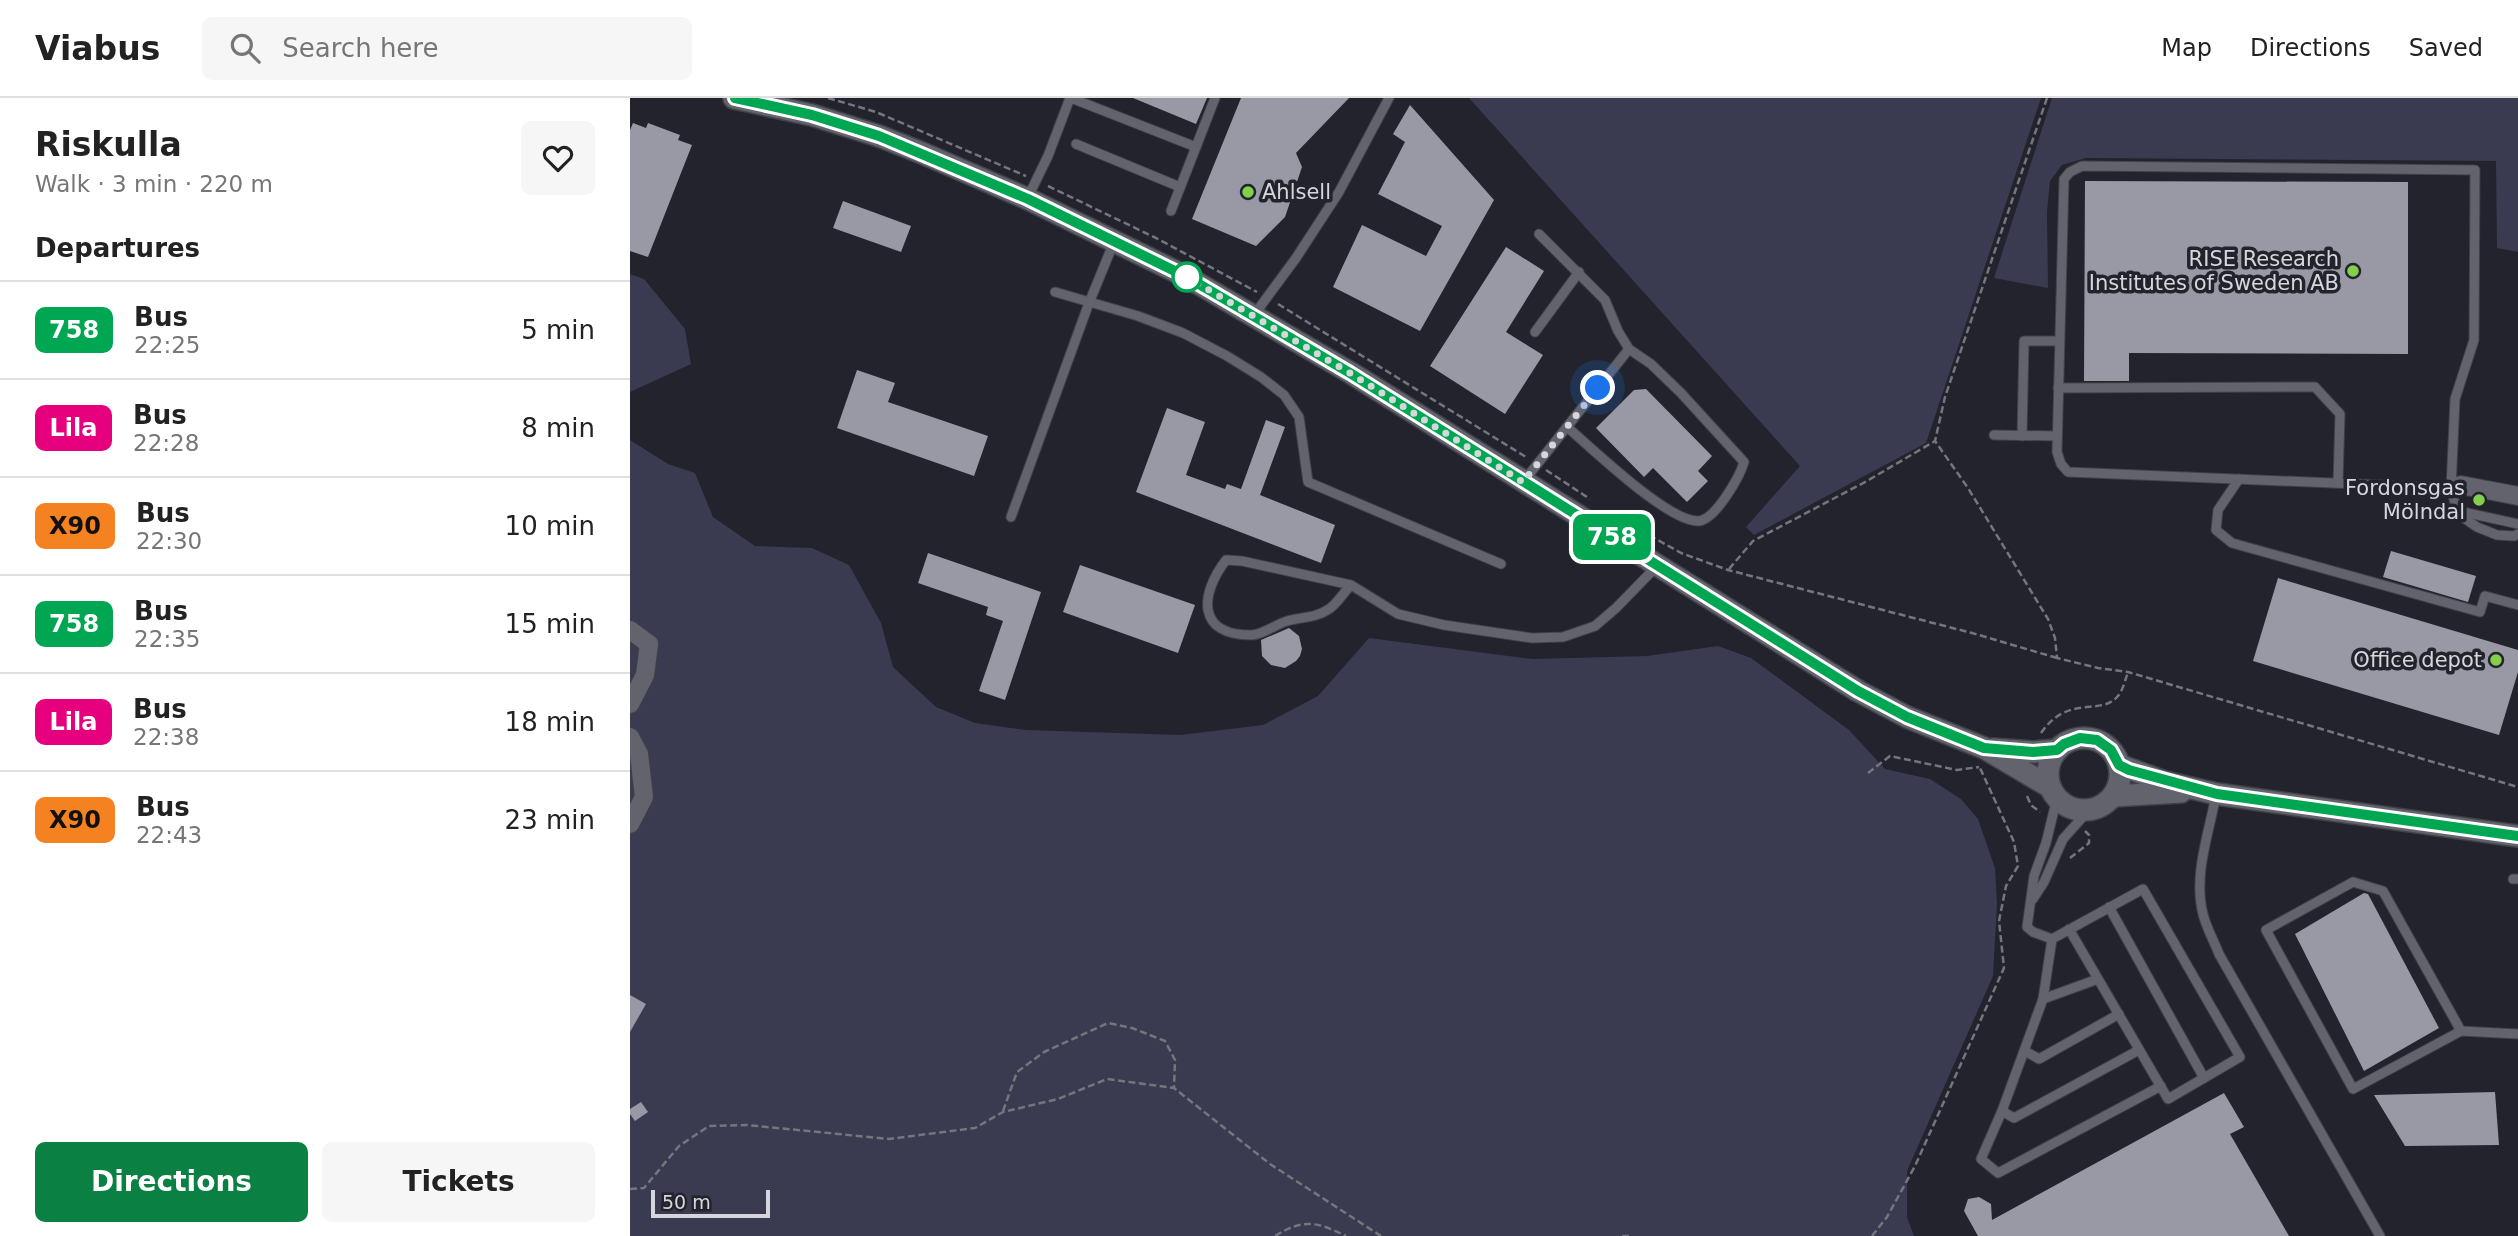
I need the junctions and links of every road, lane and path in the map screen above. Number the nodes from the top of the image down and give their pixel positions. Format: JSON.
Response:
{"nodes":[{"id":1,"x":828,"y":98,"type":"edge"},
{"id":2,"x":1071,"y":98,"type":"edge"},
{"id":3,"x":1215,"y":98,"type":"edge"},
{"id":4,"x":1389,"y":98,"type":"edge"},
{"id":5,"x":2047,"y":98,"type":"edge"},
{"id":6,"x":748,"y":99,"type":"edge"},
{"id":7,"x":1076,"y":144,"type":"dead end"},
{"id":8,"x":1196,"y":147,"type":"junction"},
{"id":9,"x":1180,"y":187,"type":"junction"},
{"id":10,"x":1032,"y":190,"type":"junction"},
{"id":11,"x":1171,"y":211,"type":"dead end"},
{"id":12,"x":1539,"y":234,"type":"dead end"},
{"id":13,"x":1114,"y":241,"type":"junction"},
{"id":14,"x":1579,"y":272,"type":"junction"},
{"id":15,"x":1055,"y":292,"type":"dead end"},
{"id":16,"x":1266,"y":297,"type":"junction"},
{"id":17,"x":1089,"y":303,"type":"junction"},
{"id":18,"x":1254,"y":315,"type":"junction"},
{"id":19,"x":1535,"y":332,"type":"dead end"},
{"id":20,"x":2059,"y":341,"type":"junction"},
{"id":21,"x":1629,"y":349,"type":"junction"},
{"id":22,"x":2058,"y":388,"type":"junction"},
{"id":23,"x":1567,"y":427,"type":"junction"},
{"id":24,"x":1994,"y":435,"type":"dead end"},
{"id":25,"x":2022,"y":436,"type":"junction"},
{"id":26,"x":2057,"y":436,"type":"junction"},
{"id":27,"x":1936,"y":441,"type":"junction"},
{"id":28,"x":1536,"y":464,"type":"junction"},
{"id":29,"x":2239,"y":479,"type":"junction"},
{"id":30,"x":1523,"y":482,"type":"junction"},
{"id":31,"x":2338,"y":483,"type":"junction"},
{"id":32,"x":2451,"y":488,"type":"junction"},
{"id":33,"x":2518,"y":496,"type":"edge"},
{"id":34,"x":1589,"y":499,"type":"dead end"},
{"id":35,"x":2459,"y":511,"type":"junction"},
{"id":36,"x":1011,"y":517,"type":"dead end"},
{"id":37,"x":1622,"y":520,"type":"dead end"},
{"id":38,"x":2518,"y":524,"type":"edge"},
{"id":39,"x":2518,"y":534,"type":"edge"},
{"id":40,"x":1501,"y":565,"type":"dead end"},
{"id":41,"x":1657,"y":566,"type":"junction"},
{"id":42,"x":1728,"y":570,"type":"junction"},
{"id":43,"x":1351,"y":585,"type":"junction"},
{"id":44,"x":2518,"y":605,"type":"edge"},
{"id":45,"x":630,"y":630,"type":"edge"},
{"id":46,"x":2057,"y":658,"type":"junction"},
{"id":47,"x":630,"y":704,"type":"edge"},
{"id":48,"x":630,"y":737,"type":"edge"},
{"id":49,"x":2057,"y":750,"type":"junction"},
{"id":50,"x":1982,"y":758,"type":"junction"},
{"id":51,"x":2119,"y":765,"type":"junction"},
{"id":52,"x":1868,"y":773,"type":"dead end"},
{"id":53,"x":2518,"y":787,"type":"edge"},
{"id":54,"x":2054,"y":792,"type":"junction"},
{"id":55,"x":2212,"y":793,"type":"junction"},
{"id":56,"x":2113,"y":796,"type":"junction"},
{"id":57,"x":2089,"y":810,"type":"junction"},
{"id":58,"x":630,"y":824,"type":"edge"},
{"id":59,"x":2518,"y":836,"type":"edge"},
{"id":60,"x":2032,"y":900,"type":"junction"},
{"id":61,"x":2109,"y":907,"type":"junction"},
{"id":62,"x":2069,"y":929,"type":"junction"},
{"id":63,"x":2052,"y":939,"type":"junction"},
{"id":64,"x":2098,"y":979,"type":"junction"},
{"id":65,"x":2043,"y":999,"type":"junction"},
{"id":66,"x":2119,"y":1014,"type":"junction"},
{"id":67,"x":2460,"y":1031,"type":"junction"},
{"id":68,"x":2518,"y":1034,"type":"edge"},
{"id":69,"x":2139,"y":1049,"type":"junction"},
{"id":70,"x":2025,"y":1051,"type":"junction"},
{"id":71,"x":2204,"y":1078,"type":"junction"},
{"id":72,"x":2161,"y":1086,"type":"junction"},
{"id":73,"x":1174,"y":1088,"type":"junction"},
{"id":74,"x":2002,"y":1111,"type":"junction"},
{"id":75,"x":1003,"y":1112,"type":"junction"},
{"id":76,"x":630,"y":1189,"type":"edge"},
{"id":77,"x":1276,"y":1236,"type":"edge"},
{"id":78,"x":1346,"y":1236,"type":"edge"},
{"id":79,"x":1381,"y":1236,"type":"edge"},
{"id":80,"x":1622,"y":1236,"type":"edge"},
{"id":81,"x":1631,"y":1236,"type":"edge"},
{"id":82,"x":1872,"y":1236,"type":"edge"},
{"id":83,"x":2380,"y":1236,"type":"edge"}],
"edges":[{"from":1,"to":10,"type":"path"},
{"from":2,"to":8,"type":"lane"},
{"from":2,"to":10,"type":"lane"},
{"from":3,"to":8,"type":"lane"},
{"from":4,"to":16,"type":"lane"},
{"from":5,"to":27,"type":"path"},
{"from":6,"to":10,"type":"street"},
{"from":7,"to":9,"type":"lane"},
{"from":8,"to":9,"type":"lane"},
{"from":9,"to":11,"type":"lane"},
{"from":10,"to":13,"type":"street"},
{"from":10,"to":16,"type":"path"},
{"from":12,"to":14,"type":"lane"},
{"from":13,"to":17,"type":"lane"},
{"from":13,"to":18,"type":"street"},
{"from":14,"to":19,"type":"lane"},
{"from":14,"to":21,"type":"lane"},
{"from":15,"to":17,"type":"lane"},
{"from":16,"to":18,"type":"lane"},
{"from":16,"to":28,"type":"path"},
{"from":17,"to":36,"type":"lane"},
{"from":17,"to":40,"type":"lane"},
{"from":18,"to":30,"type":"street"},
{"from":20,"to":22,"type":"lane"},
{"from":20,"to":25,"type":"lane"},
{"from":20,"to":32,"type":"lane"},
{"from":21,"to":23,"type":"lane"},
{"from":21,"to":23,"type":"lane"},
{"from":22,"to":26,"type":"lane"},
{"from":22,"to":31,"type":"lane"},
{"from":23,"to":28,"type":"lane"},
{"from":24,"to":25,"type":"lane"},
{"from":25,"to":26,"type":"lane"},
{"from":26,"to":29,"type":"lane"},
{"from":27,"to":42,"type":"path"},
{"from":27,"to":46,"type":"path"},
{"from":28,"to":30,"type":"lane"},
{"from":28,"to":34,"type":"path"},
{"from":29,"to":31,"type":"lane"},
{"from":29,"to":44,"type":"lane"},
{"from":30,"to":41,"type":"street"},
{"from":31,"to":32,"type":"lane"},
{"from":32,"to":33,"type":"street"},
{"from":32,"to":35,"type":"lane"},
{"from":35,"to":38,"type":"lane"},
{"from":35,"to":39,"type":"lane"},
{"from":37,"to":42,"type":"path"},
{"from":41,"to":43,"type":"lane"},
{"from":41,"to":50,"type":"street"},
{"from":42,"to":46,"type":"path"},
{"from":43,"to":43,"type":"lane"},
{"from":45,"to":47,"type":"street"},
{"from":46,"to":53,"type":"path"},
{"from":48,"to":58,"type":"street"},
{"from":49,"to":50,"type":"street"},
{"from":49,"to":51,"type":"street"},
{"from":49,"to":54,"type":"street"},
{"from":50,"to":52,"type":"path"},
{"from":50,"to":54,"type":"street"},
{"from":50,"to":82,"type":"path"},
{"from":51,"to":55,"type":"street"},
{"from":51,"to":56,"type":"street"},
{"from":54,"to":57,"type":"street"},
{"from":54,"to":60,"type":"lane"},
{"from":55,"to":56,"type":"street"},
{"from":55,"to":59,"type":"street"},
{"from":55,"to":83,"type":"lane"},
{"from":56,"to":57,"type":"street"},
{"from":57,"to":60,"type":"lane"},
{"from":60,"to":63,"type":"lane"},
{"from":61,"to":62,"type":"lane"},
{"from":61,"to":71,"type":"lane"},
{"from":61,"to":71,"type":"lane"},
{"from":62,"to":63,"type":"lane"},
{"from":62,"to":64,"type":"lane"},
{"from":63,"to":65,"type":"lane"},
{"from":64,"to":65,"type":"lane"},
{"from":64,"to":66,"type":"lane"},
{"from":65,"to":70,"type":"lane"},
{"from":66,"to":69,"type":"lane"},
{"from":66,"to":70,"type":"lane"},
{"from":67,"to":67,"type":"lane"},
{"from":67,"to":68,"type":"lane"},
{"from":69,"to":72,"type":"lane"},
{"from":69,"to":74,"type":"lane"},
{"from":70,"to":74,"type":"lane"},
{"from":71,"to":72,"type":"lane"},
{"from":72,"to":74,"type":"lane"},
{"from":73,"to":75,"type":"path"},
{"from":73,"to":75,"type":"path"},
{"from":73,"to":79,"type":"path"},
{"from":75,"to":76,"type":"path"},
{"from":77,"to":78,"type":"path"},
{"from":80,"to":81,"type":"path"}]}
